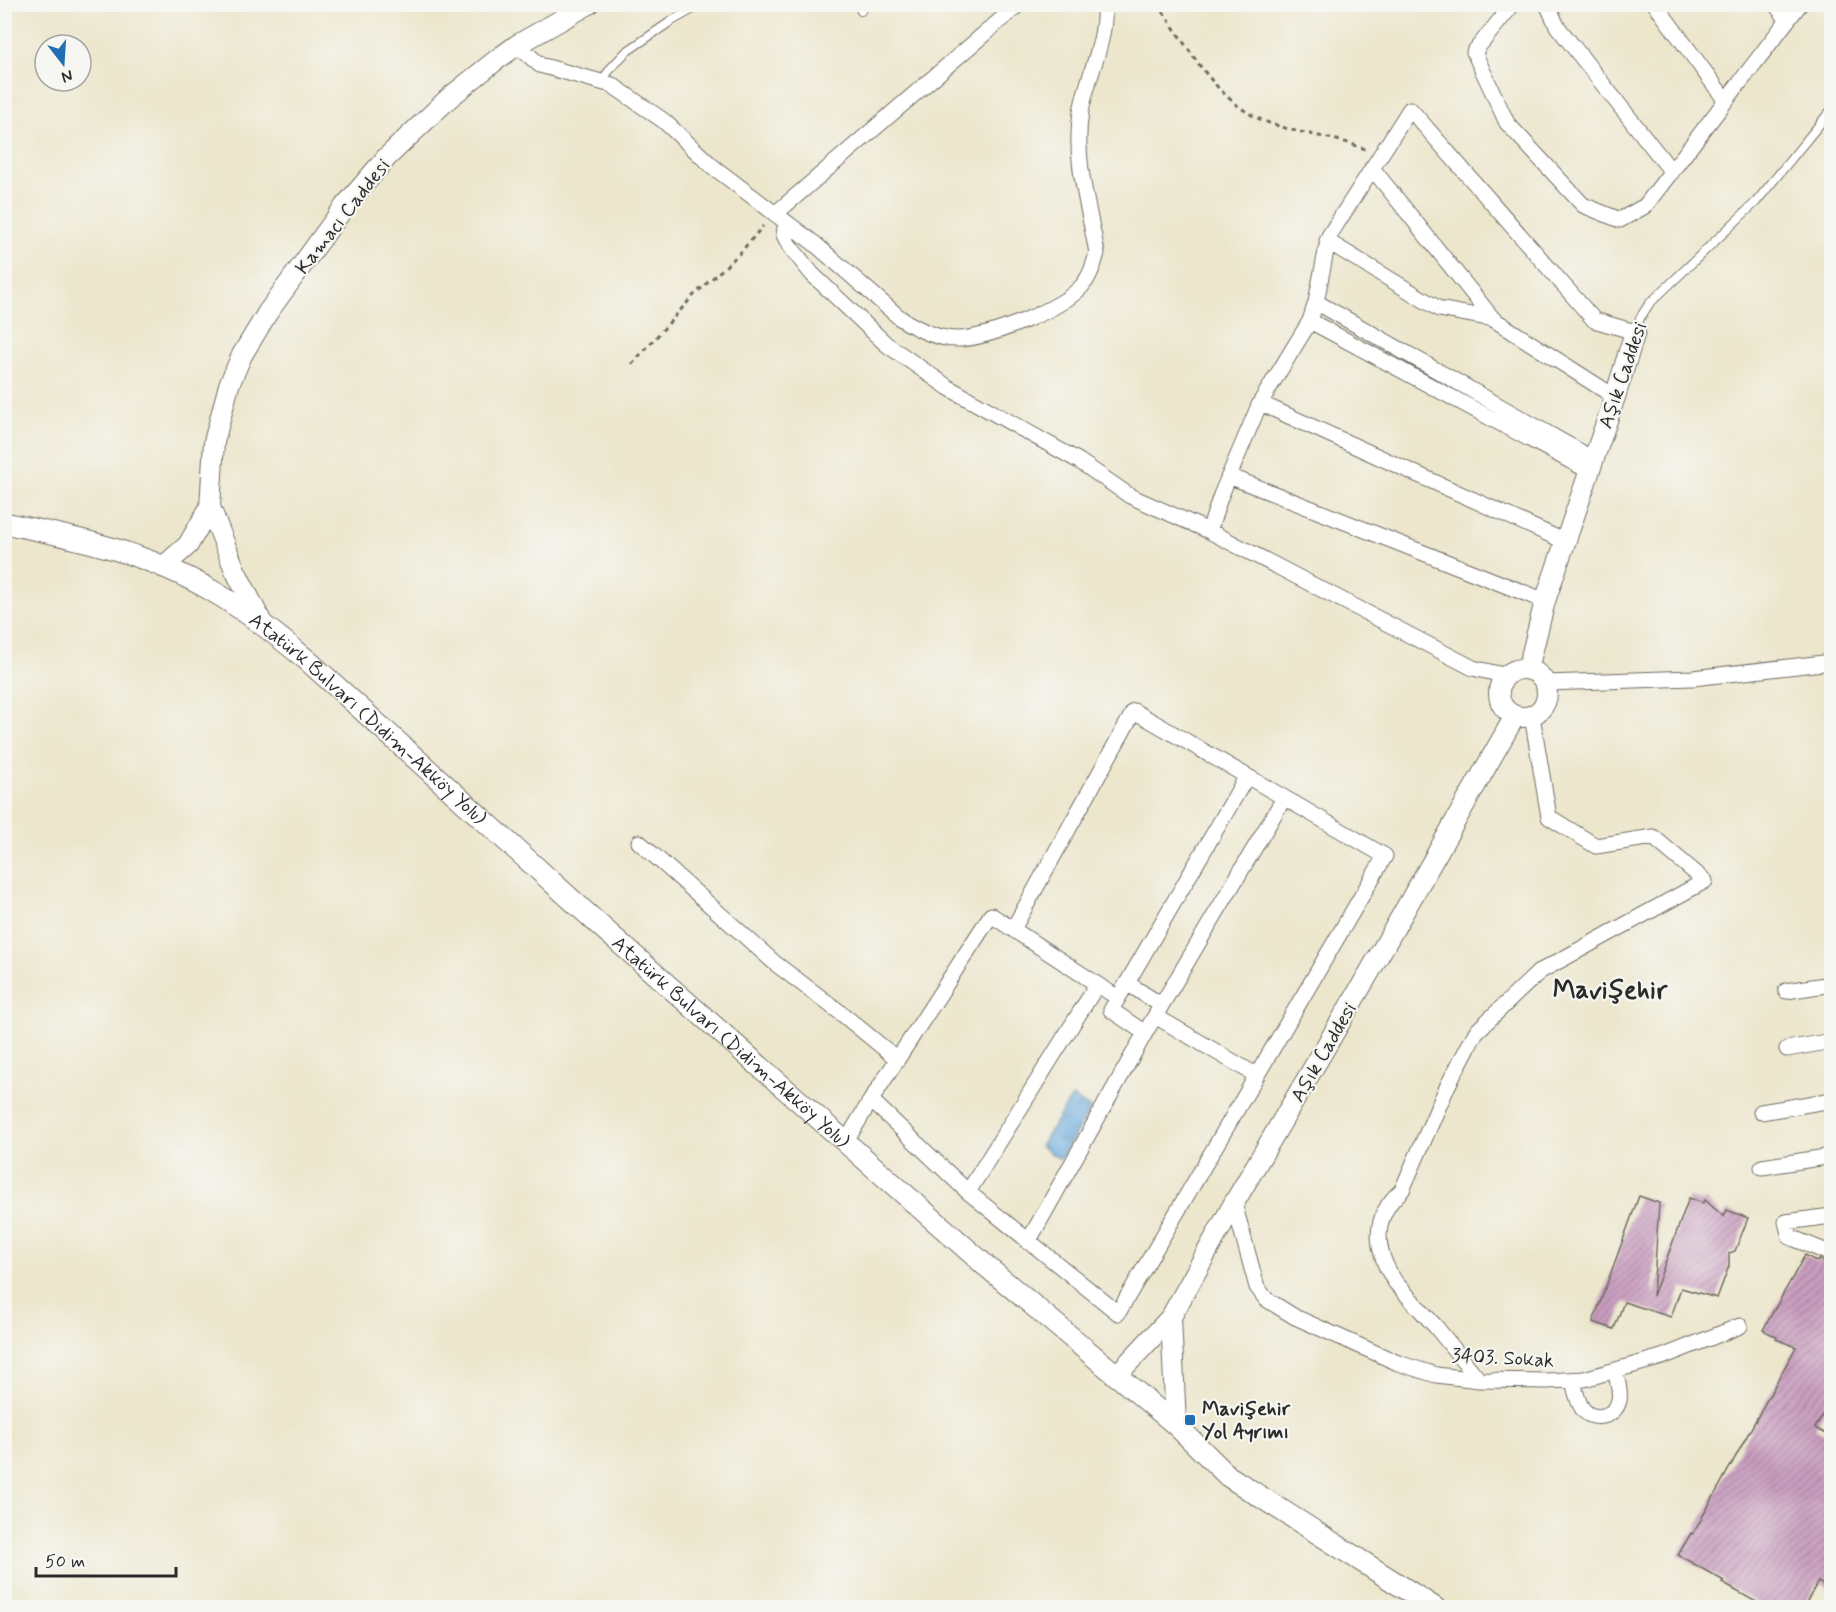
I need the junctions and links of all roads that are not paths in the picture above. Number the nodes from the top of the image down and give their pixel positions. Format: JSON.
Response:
{"nodes":[{"id":1,"x":589,"y":4,"type":"edge"},
{"id":2,"x":702,"y":4,"type":"edge"},
{"id":3,"x":1019,"y":4,"type":"edge"},
{"id":4,"x":1104,"y":4,"type":"edge"},
{"id":5,"x":1513,"y":4,"type":"edge"},
{"id":6,"x":1547,"y":4,"type":"edge"},
{"id":7,"x":1655,"y":4,"type":"edge"},
{"id":8,"x":1774,"y":4,"type":"edge"},
{"id":9,"x":1800,"y":4,"type":"edge"},
{"id":10,"x":1788,"y":20,"type":"junction"},
{"id":11,"x":518,"y":45,"type":"junction"},
{"id":12,"x":601,"y":82,"type":"junction"},
{"id":13,"x":1726,"y":101,"type":"junction"},
{"id":14,"x":1832,"y":109,"type":"edge"},
{"id":15,"x":1376,"y":162,"type":"junction"},
{"id":16,"x":1672,"y":172,"type":"junction"},
{"id":17,"x":780,"y":218,"type":"junction"},
{"id":18,"x":1328,"y":241,"type":"junction"},
{"id":19,"x":1316,"y":302,"type":"junction"},
{"id":20,"x":1493,"y":319,"type":"junction"},
{"id":21,"x":1310,"y":321,"type":"junction"},
{"id":22,"x":1635,"y":332,"type":"junction"},
{"id":23,"x":1615,"y":397,"type":"junction"},
{"id":24,"x":1260,"y":403,"type":"junction"},
{"id":25,"x":1591,"y":465,"type":"junction"},
{"id":26,"x":1229,"y":476,"type":"junction"},
{"id":27,"x":210,"y":507,"type":"junction"},
{"id":28,"x":4,"y":523,"type":"edge"},
{"id":29,"x":1209,"y":531,"type":"junction"},
{"id":30,"x":1564,"y":541,"type":"junction"},
{"id":31,"x":164,"y":567,"type":"junction"},
{"id":32,"x":1545,"y":601,"type":"junction"},
{"id":33,"x":263,"y":625,"type":"junction"},
{"id":34,"x":1832,"y":662,"type":"edge"},
{"id":35,"x":1528,"y":669,"type":"junction"},
{"id":36,"x":1507,"y":675,"type":"junction"},
{"id":37,"x":1546,"y":683,"type":"junction"},
{"id":38,"x":1523,"y":716,"type":"junction"},
{"id":39,"x":1247,"y":776,"type":"junction"},
{"id":40,"x":1284,"y":798,"type":"junction"},
{"id":41,"x":639,"y":842,"type":"dead end"},
{"id":42,"x":1013,"y":929,"type":"junction"},
{"id":43,"x":1127,"y":983,"type":"junction"},
{"id":44,"x":1832,"y":984,"type":"edge"},
{"id":45,"x":1097,"y":985,"type":"junction"},
{"id":46,"x":1786,"y":991,"type":"dead end"},
{"id":47,"x":1118,"y":998,"type":"junction"},
{"id":48,"x":1158,"y":1010,"type":"junction"},
{"id":49,"x":1145,"y":1033,"type":"junction"},
{"id":50,"x":1832,"y":1041,"type":"edge"},
{"id":51,"x":1786,"y":1049,"type":"dead end"},
{"id":52,"x":897,"y":1059,"type":"junction"},
{"id":53,"x":1256,"y":1075,"type":"junction"},
{"id":54,"x":871,"y":1100,"type":"junction"},
{"id":55,"x":1832,"y":1100,"type":"edge"},
{"id":56,"x":1761,"y":1112,"type":"dead end"},
{"id":57,"x":845,"y":1143,"type":"junction"},
{"id":58,"x":1832,"y":1156,"type":"edge"},
{"id":59,"x":1762,"y":1167,"type":"dead end"},
{"id":60,"x":968,"y":1192,"type":"junction"},
{"id":61,"x":1234,"y":1203,"type":"junction"},
{"id":62,"x":1832,"y":1216,"type":"edge"},
{"id":63,"x":1028,"y":1242,"type":"junction"},
{"id":64,"x":1832,"y":1254,"type":"edge"},
{"id":65,"x":1171,"y":1317,"type":"junction"},
{"id":66,"x":1740,"y":1326,"type":"dead end"},
{"id":67,"x":1615,"y":1371,"type":"junction"},
{"id":68,"x":1116,"y":1376,"type":"junction"},
{"id":69,"x":1479,"y":1380,"type":"junction"},
{"id":70,"x":1573,"y":1380,"type":"junction"},
{"id":71,"x":1176,"y":1425,"type":"junction"},
{"id":72,"x":1435,"y":1608,"type":"edge"}],
"edges":[{"from":1,"to":11,"type":"street","name":"Kamacı Caddesi"},
{"from":2,"to":12,"type":"lane"},
{"from":3,"to":17,"type":"street"},
{"from":4,"to":17,"type":"street"},
{"from":5,"to":16,"type":"street"},
{"from":6,"to":16,"type":"street"},
{"from":7,"to":13,"type":"street"},
{"from":8,"to":10,"type":"street"},
{"from":9,"to":10,"type":"street"},
{"from":10,"to":13,"type":"street"},
{"from":11,"to":12,"type":"street"},
{"from":11,"to":27,"type":"street","name":"Kamacı Caddesi"},
{"from":12,"to":17,"type":"street"},
{"from":13,"to":16,"type":"street"},
{"from":14,"to":22,"type":"lane","name":"Aşık Caddesi"},
{"from":15,"to":18,"type":"street"},
{"from":15,"to":20,"type":"street"},
{"from":15,"to":22,"type":"street"},
{"from":17,"to":29,"type":"street"},
{"from":18,"to":19,"type":"street"},
{"from":18,"to":20,"type":"street"},
{"from":19,"to":21,"type":"street"},
{"from":19,"to":25,"type":"street"},
{"from":20,"to":23,"type":"street"},
{"from":21,"to":24,"type":"street"},
{"from":21,"to":25,"type":"street"},
{"from":22,"to":23,"type":"street","name":"Aşık Caddesi"},
{"from":23,"to":25,"type":"street","name":"Aşık Caddesi"},
{"from":24,"to":26,"type":"street"},
{"from":24,"to":30,"type":"street"},
{"from":25,"to":30,"type":"street","name":"Aşık Caddesi"},
{"from":26,"to":29,"type":"street"},
{"from":26,"to":32,"type":"street"},
{"from":27,"to":31,"type":"street","name":"Kamacı Caddesi"},
{"from":27,"to":33,"type":"street","name":"Kamacı Caddesi"},
{"from":28,"to":31,"type":"main road","name":"Atatürk Bulvarı (Didim-Akköy Yolu)"},
{"from":29,"to":36,"type":"street"},
{"from":30,"to":32,"type":"street","name":"Aşık Caddesi"},
{"from":31,"to":33,"type":"main road","name":"Atatürk Bulvarı (Didim-Akköy Yolu)"},
{"from":32,"to":35,"type":"street","name":"Aşık Caddesi"},
{"from":33,"to":57,"type":"main road","name":"Atatürk Bulvarı (Didim-Akköy Yolu)"},
{"from":34,"to":37,"type":"street"},
{"from":35,"to":36,"type":"street"},
{"from":35,"to":37,"type":"street"},
{"from":36,"to":38,"type":"street"},
{"from":37,"to":38,"type":"street","name":"Aşık Caddesi"},
{"from":38,"to":61,"type":"street","name":"Aşık Caddesi"},
{"from":38,"to":69,"type":"street"},
{"from":39,"to":40,"type":"street"},
{"from":39,"to":42,"type":"street"},
{"from":39,"to":43,"type":"street"},
{"from":40,"to":48,"type":"street"},
{"from":40,"to":53,"type":"street"},
{"from":41,"to":52,"type":"street"},
{"from":42,"to":45,"type":"street"},
{"from":42,"to":52,"type":"street"},
{"from":43,"to":47,"type":"street"},
{"from":43,"to":48,"type":"street"},
{"from":44,"to":46,"type":"street"},
{"from":45,"to":47,"type":"street"},
{"from":45,"to":60,"type":"street"},
{"from":47,"to":49,"type":"street"},
{"from":48,"to":49,"type":"street"},
{"from":48,"to":53,"type":"street"},
{"from":49,"to":63,"type":"street"},
{"from":50,"to":51,"type":"street"},
{"from":52,"to":54,"type":"street"},
{"from":53,"to":63,"type":"street"},
{"from":54,"to":57,"type":"street"},
{"from":54,"to":60,"type":"street"},
{"from":55,"to":56,"type":"street"},
{"from":57,"to":68,"type":"main road","name":"Atatürk Bulvarı (Didim-Akköy Yolu)"},
{"from":58,"to":59,"type":"street"},
{"from":60,"to":63,"type":"street"},
{"from":61,"to":65,"type":"street","name":"Aşık Caddesi"},
{"from":61,"to":69,"type":"street","name":"3403. Sokak"},
{"from":62,"to":64,"type":"street"},
{"from":65,"to":68,"type":"street","name":"Aşık Caddesi"},
{"from":65,"to":71,"type":"street"},
{"from":66,"to":67,"type":"street","name":"3403. Sokak"},
{"from":67,"to":70,"type":"street","name":"3403. Sokak"},
{"from":67,"to":70,"type":"street"},
{"from":68,"to":71,"type":"main road","name":"Atatürk Bulvarı (Didim-Akköy Yolu)"},
{"from":69,"to":70,"type":"street","name":"3403. Sokak"},
{"from":71,"to":72,"type":"main road","name":"Atatürk Bulvarı (Didim-Akköy Yolu)"}]}
